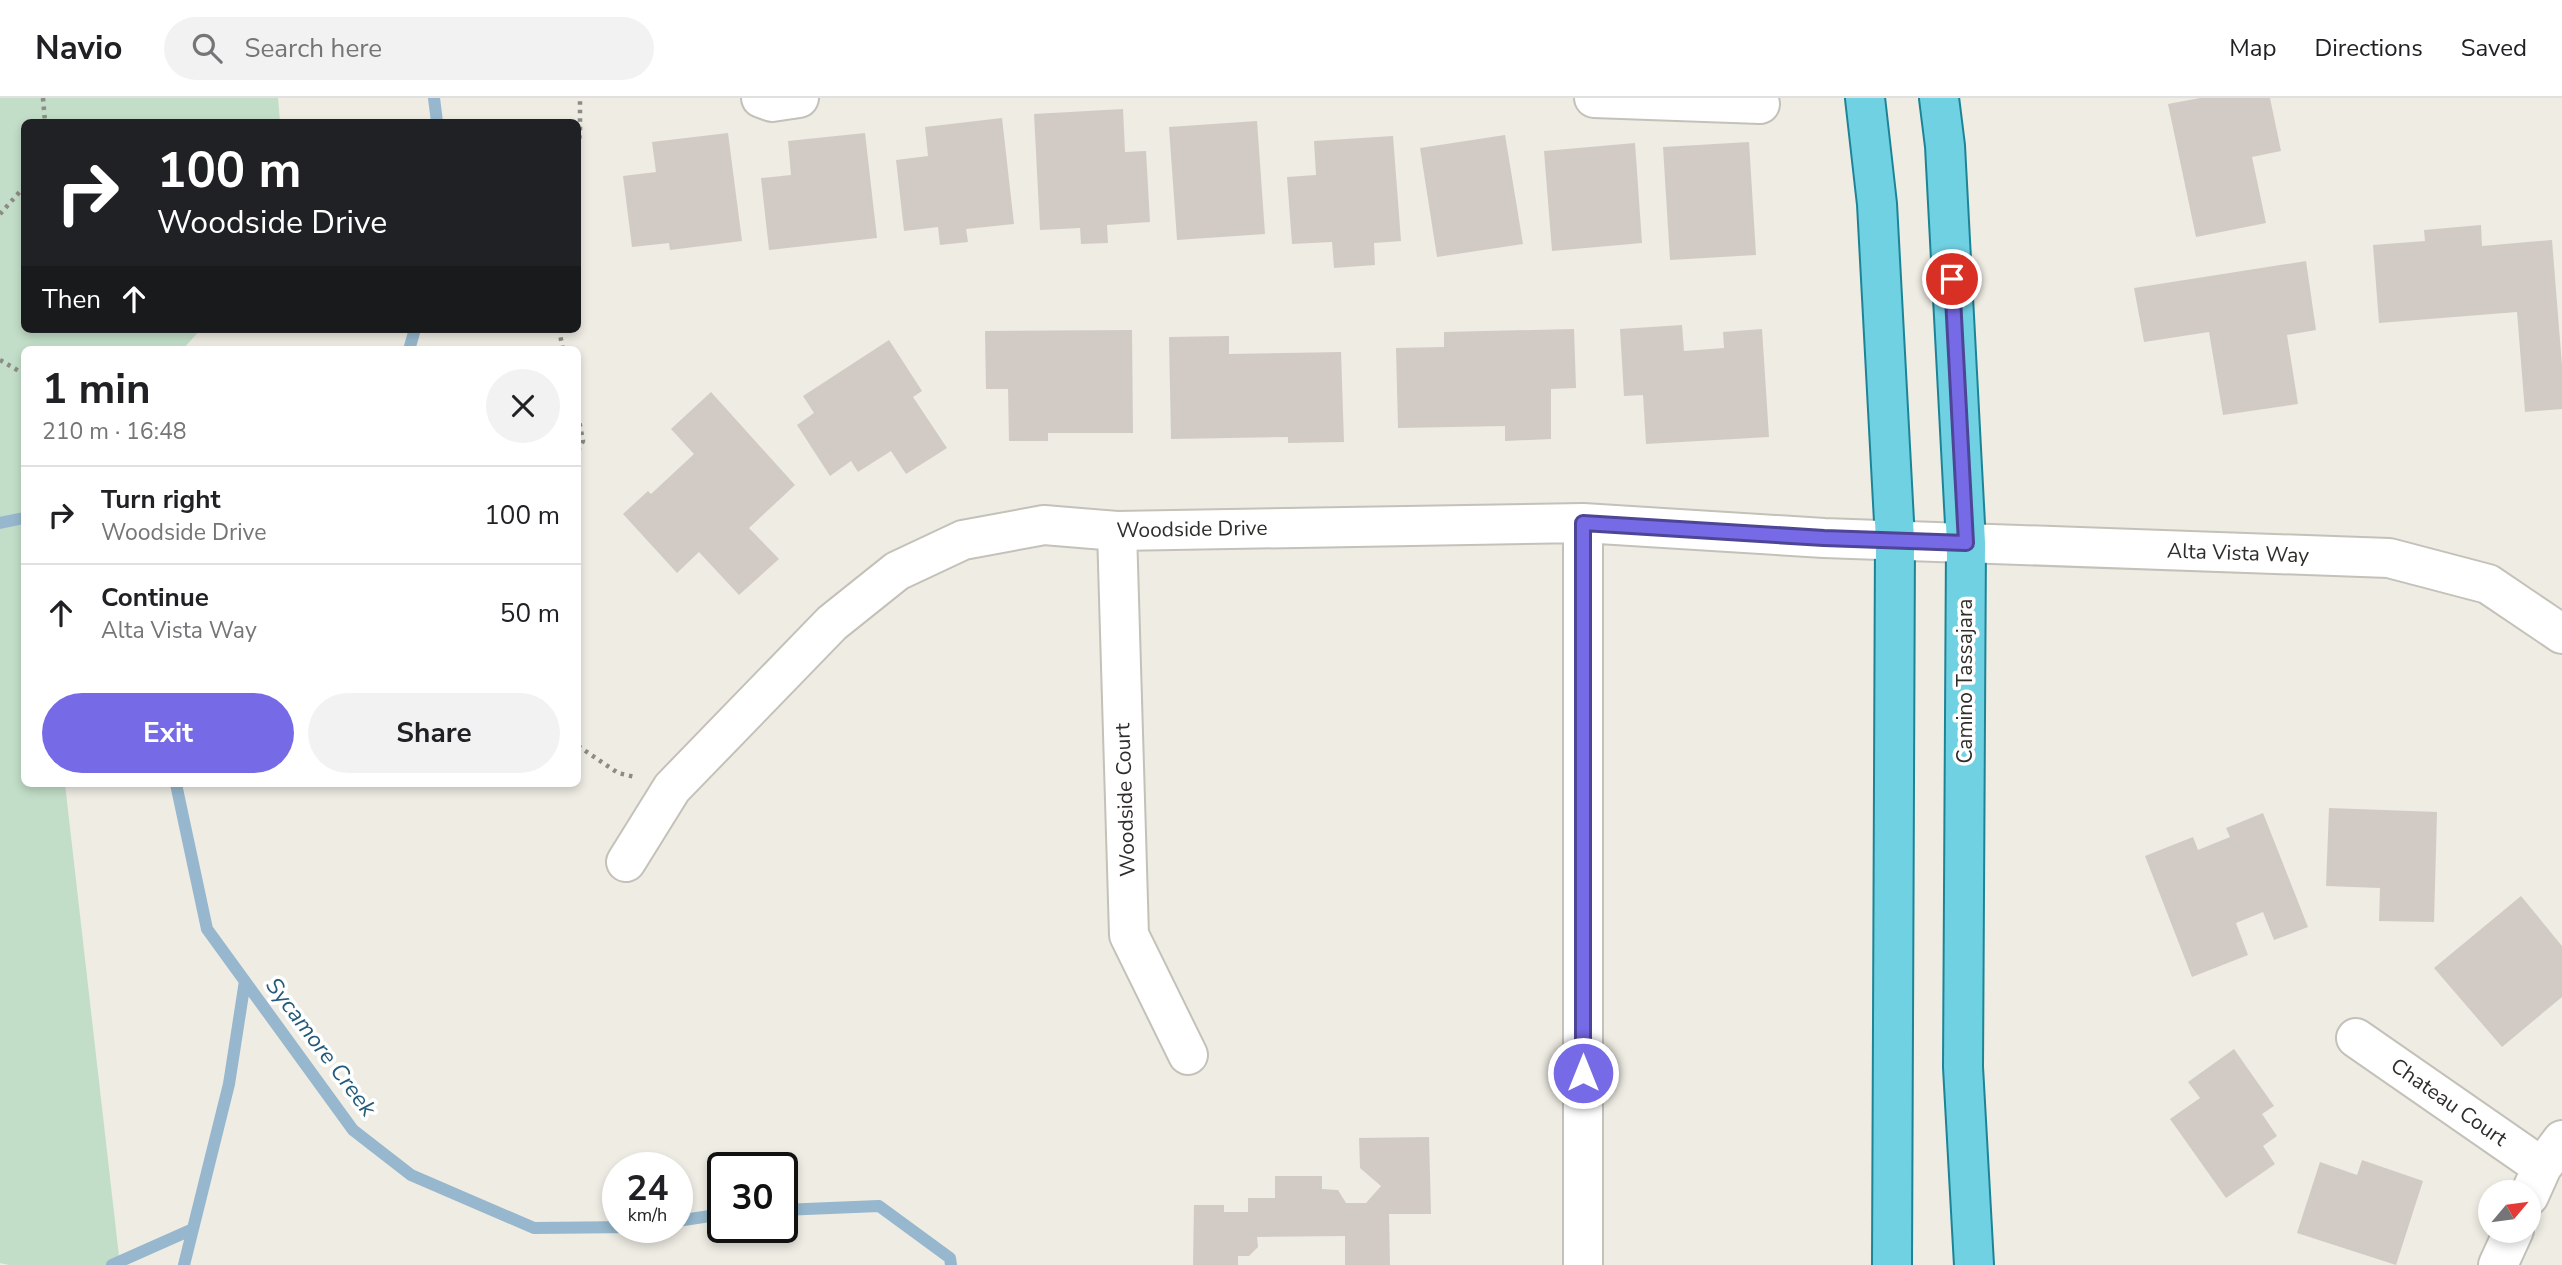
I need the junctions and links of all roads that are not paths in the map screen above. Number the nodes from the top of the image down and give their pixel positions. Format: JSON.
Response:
{"nodes":[{"id":1,"x":761,"y":98,"type":"edge"},
{"id":2,"x":799,"y":98,"type":"edge"},
{"id":3,"x":1594,"y":98,"type":"edge"},
{"id":4,"x":1865,"y":98,"type":"edge"},
{"id":5,"x":1939,"y":98,"type":"edge"},
{"id":6,"x":1760,"y":104,"type":"dead end"},
{"id":7,"x":1583,"y":523,"type":"junction"},
{"id":8,"x":1117,"y":531,"type":"junction"},
{"id":9,"x":1895,"y":540,"type":"junction"},
{"id":10,"x":1966,"y":543,"type":"junction"},
{"id":11,"x":2562,"y":635,"type":"edge"},
{"id":12,"x":626,"y":862,"type":"dead end"},
{"id":13,"x":2357,"y":1038,"type":"dead end"},
{"id":14,"x":1188,"y":1055,"type":"dead end"},
{"id":15,"x":2544,"y":1168,"type":"edge"},
{"id":16,"x":2508,"y":1243,"type":"edge"},
{"id":17,"x":1583,"y":1265,"type":"edge"},
{"id":18,"x":1892,"y":1265,"type":"edge"},
{"id":19,"x":1975,"y":1265,"type":"edge"},
{"id":20,"x":2498,"y":1265,"type":"edge"}],
"edges":[{"from":1,"to":2,"type":"street"},
{"from":3,"to":6,"type":"street"},
{"from":4,"to":9,"type":"main road"},
{"from":5,"to":10,"type":"main road","name":"Camino Tassajara"},
{"from":7,"to":8,"type":"street","name":"Woodside Drive"},
{"from":7,"to":9,"type":"street","name":"Woodside Drive"},
{"from":7,"to":17,"type":"street"},
{"from":8,"to":12,"type":"street","name":"Woodside Drive"},
{"from":8,"to":14,"type":"street","name":"Woodside Court"},
{"from":9,"to":10,"type":"street","name":"Alta Vista Way"},
{"from":9,"to":18,"type":"main road"},
{"from":10,"to":11,"type":"street","name":"Alta Vista Way"},
{"from":10,"to":19,"type":"main road","name":"Camino Tassajara"},
{"from":13,"to":15,"type":"street","name":"Chateau Court"},
{"from":16,"to":20,"type":"street"}]}
